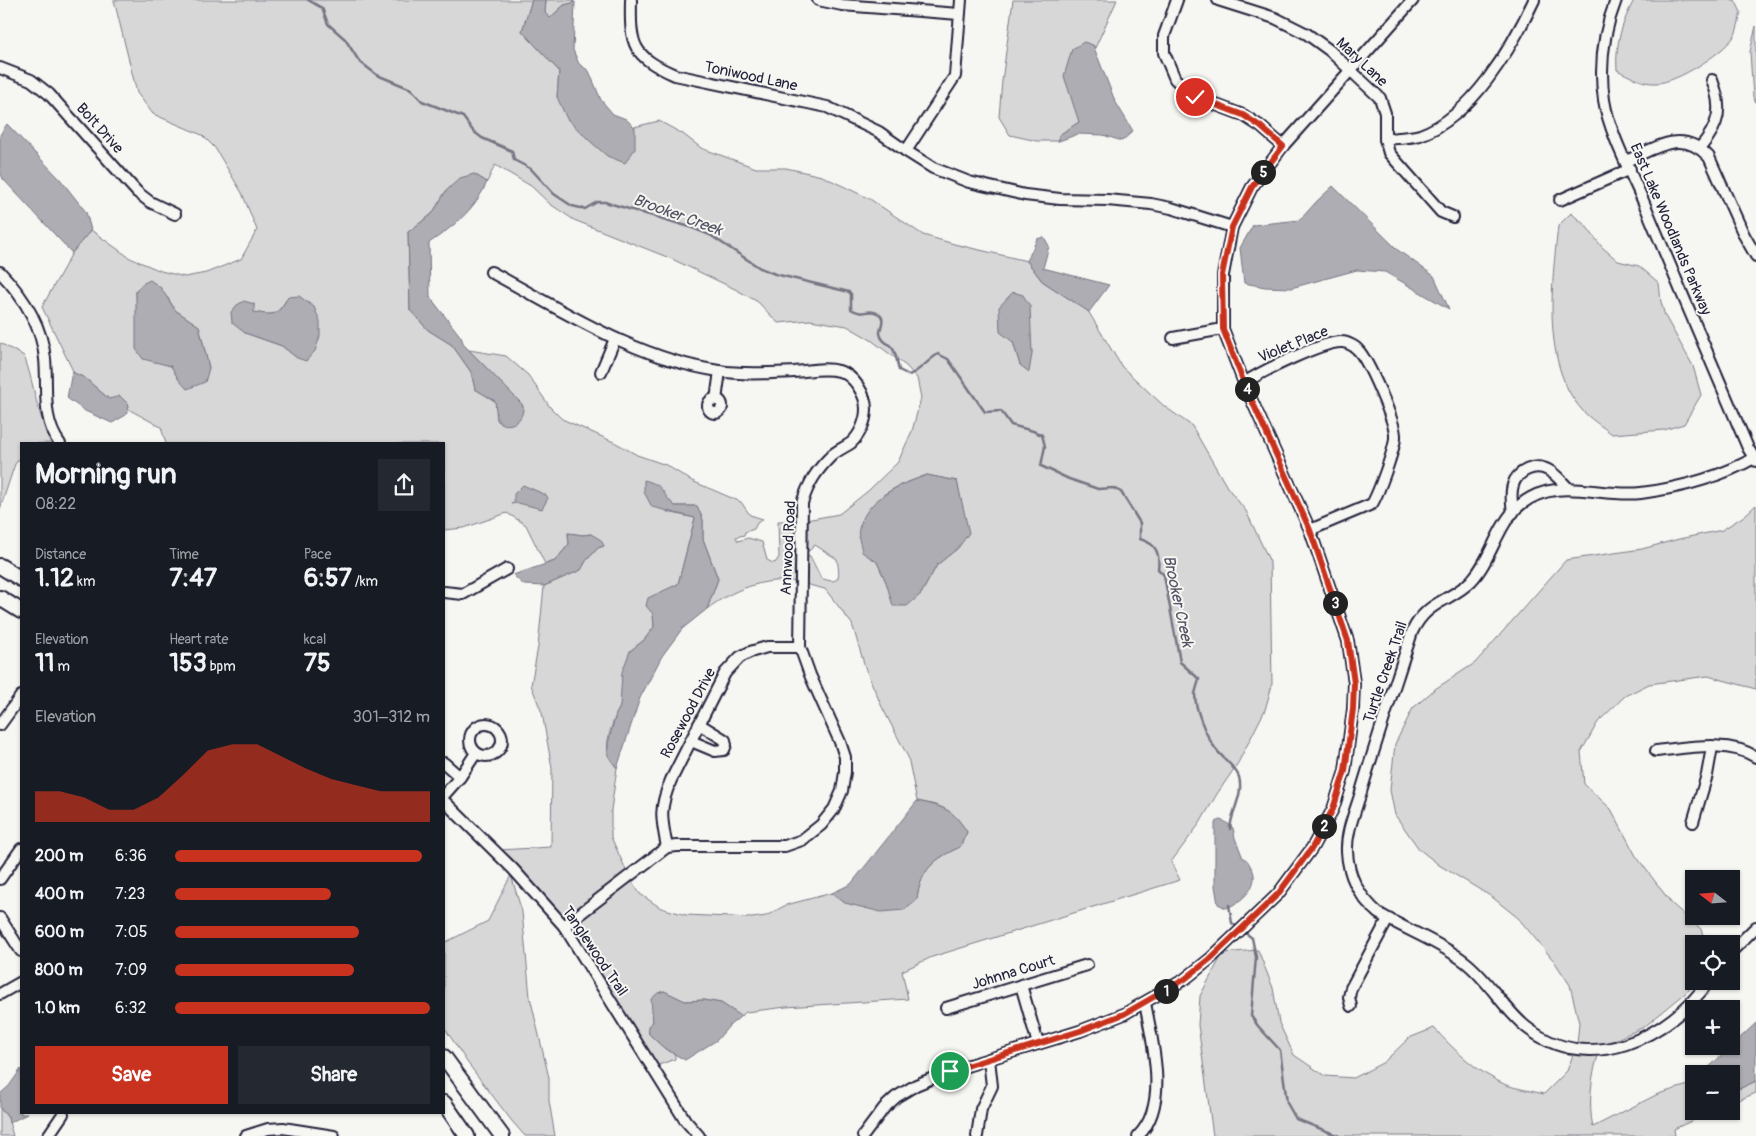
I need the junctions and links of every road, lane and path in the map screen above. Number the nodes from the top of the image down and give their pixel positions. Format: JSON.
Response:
{"nodes":[{"id":1,"x":631,"y":0,"type":"edge"},
{"id":2,"x":818,"y":0,"type":"edge"},
{"id":3,"x":961,"y":0,"type":"edge"},
{"id":4,"x":1176,"y":0,"type":"edge"},
{"id":5,"x":1218,"y":0,"type":"edge"},
{"id":6,"x":1413,"y":0,"type":"edge"},
{"id":7,"x":1534,"y":0,"type":"edge"},
{"id":8,"x":1616,"y":0,"type":"edge"},
{"id":9,"x":959,"y":14,"type":"junction"},
{"id":10,"x":0,"y":68,"type":"edge"},
{"id":11,"x":1352,"y":71,"type":"junction"},
{"id":12,"x":1712,"y":80,"type":"dead end"},
{"id":13,"x":1385,"y":139,"type":"junction"},
{"id":14,"x":1283,"y":146,"type":"junction"},
{"id":15,"x":1700,"y":148,"type":"junction"},
{"id":16,"x":906,"y":152,"type":"junction"},
{"id":17,"x":1628,"y":165,"type":"junction"},
{"id":18,"x":1560,"y":200,"type":"dead end"},
{"id":19,"x":175,"y":214,"type":"dead end"},
{"id":20,"x":1453,"y":217,"type":"dead end"},
{"id":21,"x":1232,"y":227,"type":"junction"},
{"id":22,"x":1756,"y":256,"type":"edge"},
{"id":23,"x":0,"y":272,"type":"edge"},
{"id":24,"x":491,"y":272,"type":"dead end"},
{"id":25,"x":1223,"y":329,"type":"junction"},
{"id":26,"x":1173,"y":338,"type":"dead end"},
{"id":27,"x":616,"y":339,"type":"junction"},
{"id":28,"x":720,"y":371,"type":"junction"},
{"id":29,"x":601,"y":372,"type":"dead end"},
{"id":30,"x":1244,"y":383,"type":"junction"},
{"id":31,"x":716,"y":400,"type":"dead end"},
{"id":32,"x":59,"y":442,"type":"edge"},
{"id":33,"x":1755,"y":459,"type":"edge"},
{"id":34,"x":1568,"y":488,"type":"junction"},
{"id":35,"x":1513,"y":512,"type":"junction"},
{"id":36,"x":1310,"y":530,"type":"junction"},
{"id":37,"x":0,"y":566,"type":"edge"},
{"id":38,"x":507,"y":569,"type":"dead end"},
{"id":39,"x":20,"y":578,"type":"edge"},
{"id":40,"x":445,"y":592,"type":"edge"},
{"id":41,"x":0,"y":598,"type":"edge"},
{"id":42,"x":20,"y":610,"type":"edge"},
{"id":43,"x":800,"y":647,"type":"junction"},
{"id":44,"x":20,"y":697,"type":"edge"},
{"id":45,"x":699,"y":724,"type":"junction"},
{"id":46,"x":0,"y":726,"type":"edge"},
{"id":47,"x":691,"y":740,"type":"junction"},
{"id":48,"x":1712,"y":747,"type":"junction"},
{"id":49,"x":1656,"y":751,"type":"dead end"},
{"id":50,"x":476,"y":753,"type":"dead end"},
{"id":51,"x":1756,"y":757,"type":"edge"},
{"id":52,"x":445,"y":764,"type":"edge"},
{"id":53,"x":460,"y":777,"type":"junction"},
{"id":54,"x":445,"y":794,"type":"edge"},
{"id":55,"x":445,"y":802,"type":"edge"},
{"id":56,"x":1694,"y":822,"type":"dead end"},
{"id":57,"x":667,"y":847,"type":"junction"},
{"id":58,"x":20,"y":850,"type":"edge"},
{"id":59,"x":0,"y":880,"type":"edge"},
{"id":60,"x":0,"y":918,"type":"edge"},
{"id":61,"x":1388,"y":919,"type":"junction"},
{"id":62,"x":564,"y":926,"type":"junction"},
{"id":63,"x":1756,"y":927,"type":"edge"},
{"id":64,"x":1740,"y":943,"type":"edge"},
{"id":65,"x":20,"y":949,"type":"edge"},
{"id":66,"x":1087,"y":965,"type":"dead end"},
{"id":67,"x":20,"y":983,"type":"edge"},
{"id":68,"x":1021,"y":985,"type":"junction"},
{"id":69,"x":1702,"y":990,"type":"edge"},
{"id":70,"x":0,"y":994,"type":"edge"},
{"id":71,"x":1145,"y":1003,"type":"junction"},
{"id":72,"x":1351,"y":1006,"type":"dead end"},
{"id":73,"x":946,"y":1008,"type":"dead end"},
{"id":74,"x":1038,"y":1044,"type":"junction"},
{"id":75,"x":445,"y":1057,"type":"edge"},
{"id":76,"x":989,"y":1059,"type":"junction"},
{"id":77,"x":445,"y":1104,"type":"edge"},
{"id":78,"x":63,"y":1114,"type":"edge"},
{"id":79,"x":48,"y":1136,"type":"edge"},
{"id":80,"x":246,"y":1136,"type":"edge"},
{"id":81,"x":334,"y":1136,"type":"edge"},
{"id":82,"x":467,"y":1136,"type":"edge"},
{"id":83,"x":502,"y":1136,"type":"edge"},
{"id":84,"x":699,"y":1136,"type":"edge"},
{"id":85,"x":863,"y":1136,"type":"edge"},
{"id":86,"x":978,"y":1136,"type":"edge"},
{"id":87,"x":1138,"y":1136,"type":"edge"}],
"edges":[{"from":1,"to":16,"type":"street","name":"Toniwood Lane"},
{"from":2,"to":9,"type":"street"},
{"from":3,"to":9,"type":"street"},
{"from":4,"to":14,"type":"street"},
{"from":5,"to":11,"type":"street","name":"Mary Lane"},
{"from":6,"to":11,"type":"street"},
{"from":7,"to":13,"type":"street"},
{"from":8,"to":17,"type":"street","name":"East Lake Woodlands Parkway"},
{"from":9,"to":16,"type":"street"},
{"from":10,"to":19,"type":"street","name":"Bolt Drive"},
{"from":11,"to":13,"type":"street","name":"Mary Lane"},
{"from":11,"to":14,"type":"street"},
{"from":12,"to":15,"type":"street"},
{"from":13,"to":20,"type":"street","name":"Mary Lane"},
{"from":14,"to":21,"type":"street"},
{"from":15,"to":17,"type":"street"},
{"from":15,"to":22,"type":"street"},
{"from":16,"to":21,"type":"street","name":"Toniwood Lane"},
{"from":17,"to":18,"type":"street"},
{"from":17,"to":33,"type":"street","name":"East Lake Woodlands Parkway"},
{"from":21,"to":25,"type":"street"},
{"from":23,"to":32,"type":"street"},
{"from":24,"to":27,"type":"street","name":"Annwood Road"},
{"from":25,"to":26,"type":"street"},
{"from":25,"to":30,"type":"street"},
{"from":27,"to":28,"type":"street","name":"Annwood Road"},
{"from":27,"to":29,"type":"street"},
{"from":28,"to":31,"type":"street"},
{"from":28,"to":43,"type":"street","name":"Annwood Road"},
{"from":30,"to":36,"type":"street"},
{"from":30,"to":36,"type":"street","name":"Violet Place"},
{"from":33,"to":34,"type":"street","name":"Turtle Creek Trail"},
{"from":34,"to":35,"type":"street","name":"Turtle Creek Trail"},
{"from":34,"to":35,"type":"street"},
{"from":35,"to":61,"type":"street","name":"Turtle Creek Trail"},
{"from":36,"to":71,"type":"street"},
{"from":37,"to":39,"type":"main road"},
{"from":38,"to":40,"type":"street"},
{"from":41,"to":42,"type":"main road"},
{"from":43,"to":45,"type":"street","name":"Rosewood Drive"},
{"from":43,"to":57,"type":"street","name":"Annwood Road"},
{"from":44,"to":46,"type":"street"},
{"from":45,"to":47,"type":"street","name":"Rosewood Drive"},
{"from":45,"to":47,"type":"street"},
{"from":47,"to":57,"type":"street","name":"Rosewood Drive"},
{"from":48,"to":49,"type":"street"},
{"from":48,"to":51,"type":"street"},
{"from":48,"to":56,"type":"street"},
{"from":50,"to":53,"type":"street"},
{"from":52,"to":53,"type":"street"},
{"from":53,"to":54,"type":"street"},
{"from":55,"to":62,"type":"street","name":"Tanglewood Trail"},
{"from":57,"to":62,"type":"street"},
{"from":58,"to":59,"type":"street"},
{"from":60,"to":65,"type":"street"},
{"from":61,"to":69,"type":"street","name":"Turtle Creek Trail"},
{"from":61,"to":72,"type":"street"},
{"from":62,"to":84,"type":"street","name":"Tanglewood Trail"},
{"from":63,"to":64,"type":"street"},
{"from":66,"to":68,"type":"street","name":"Johnna Court"},
{"from":67,"to":70,"type":"street"},
{"from":68,"to":73,"type":"street","name":"Johnna Court"},
{"from":68,"to":74,"type":"street"},
{"from":71,"to":74,"type":"street"},
{"from":71,"to":87,"type":"street"},
{"from":74,"to":76,"type":"street"},
{"from":75,"to":83,"type":"main road"},
{"from":76,"to":85,"type":"street"},
{"from":76,"to":86,"type":"street"},
{"from":77,"to":82,"type":"main road"},
{"from":78,"to":79,"type":"street"},
{"from":80,"to":81,"type":"street"}]}
